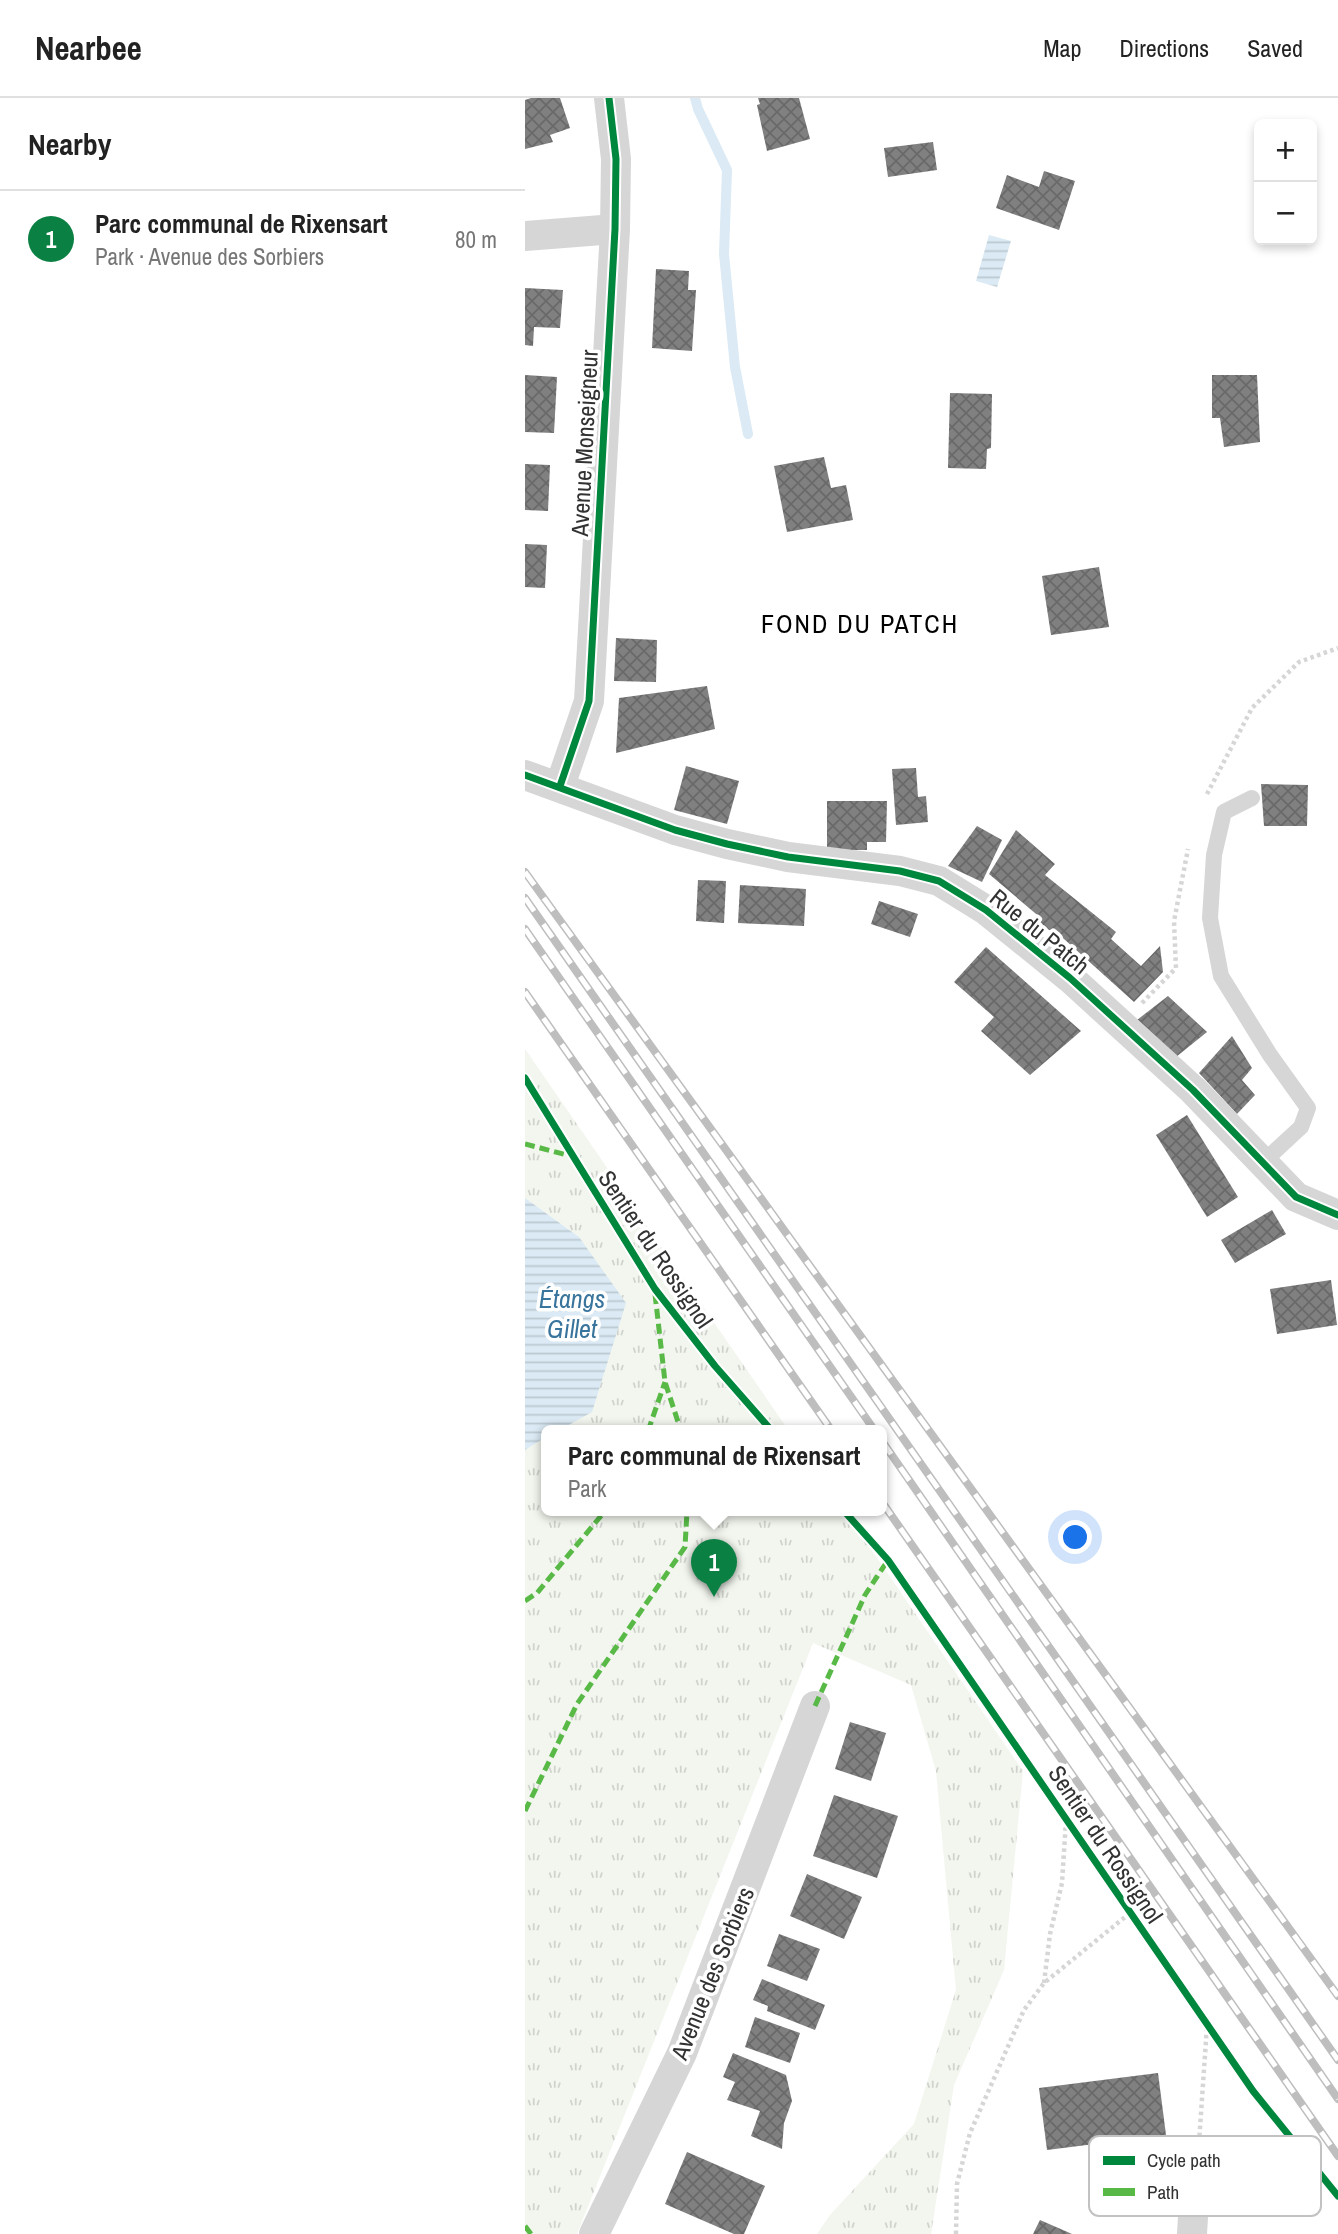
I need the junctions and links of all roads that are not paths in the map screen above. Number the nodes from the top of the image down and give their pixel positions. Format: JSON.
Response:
{"nodes":[{"id":1,"x":609,"y":98,"type":"edge"},
{"id":2,"x":615,"y":229,"type":"junction"},
{"id":3,"x":525,"y":236,"type":"edge"},
{"id":4,"x":525,"y":775,"type":"edge"},
{"id":5,"x":560,"y":786,"type":"junction"},
{"id":6,"x":1252,"y":798,"type":"dead end"},
{"id":7,"x":1261,"y":1164,"type":"junction"},
{"id":8,"x":1338,"y":1216,"type":"edge"},
{"id":9,"x":815,"y":1706,"type":"dead end"},
{"id":10,"x":1193,"y":2216,"type":"edge"},
{"id":11,"x":594,"y":2234,"type":"edge"},
{"id":12,"x":1192,"y":2234,"type":"edge"}],
"edges":[{"from":1,"to":2,"type":"street","name":"Avenue Monseigneur"},
{"from":2,"to":3,"type":"street"},
{"from":2,"to":5,"type":"street","name":"Avenue Monseigneur"},
{"from":4,"to":5,"type":"street","name":"Rue du Patch"},
{"from":5,"to":7,"type":"street","name":"Rue du Patch"},
{"from":6,"to":7,"type":"lane"},
{"from":7,"to":8,"type":"street","name":"Rue du Patch"},
{"from":9,"to":11,"type":"street","name":"Avenue des Sorbiers"},
{"from":10,"to":12,"type":"street"}]}
